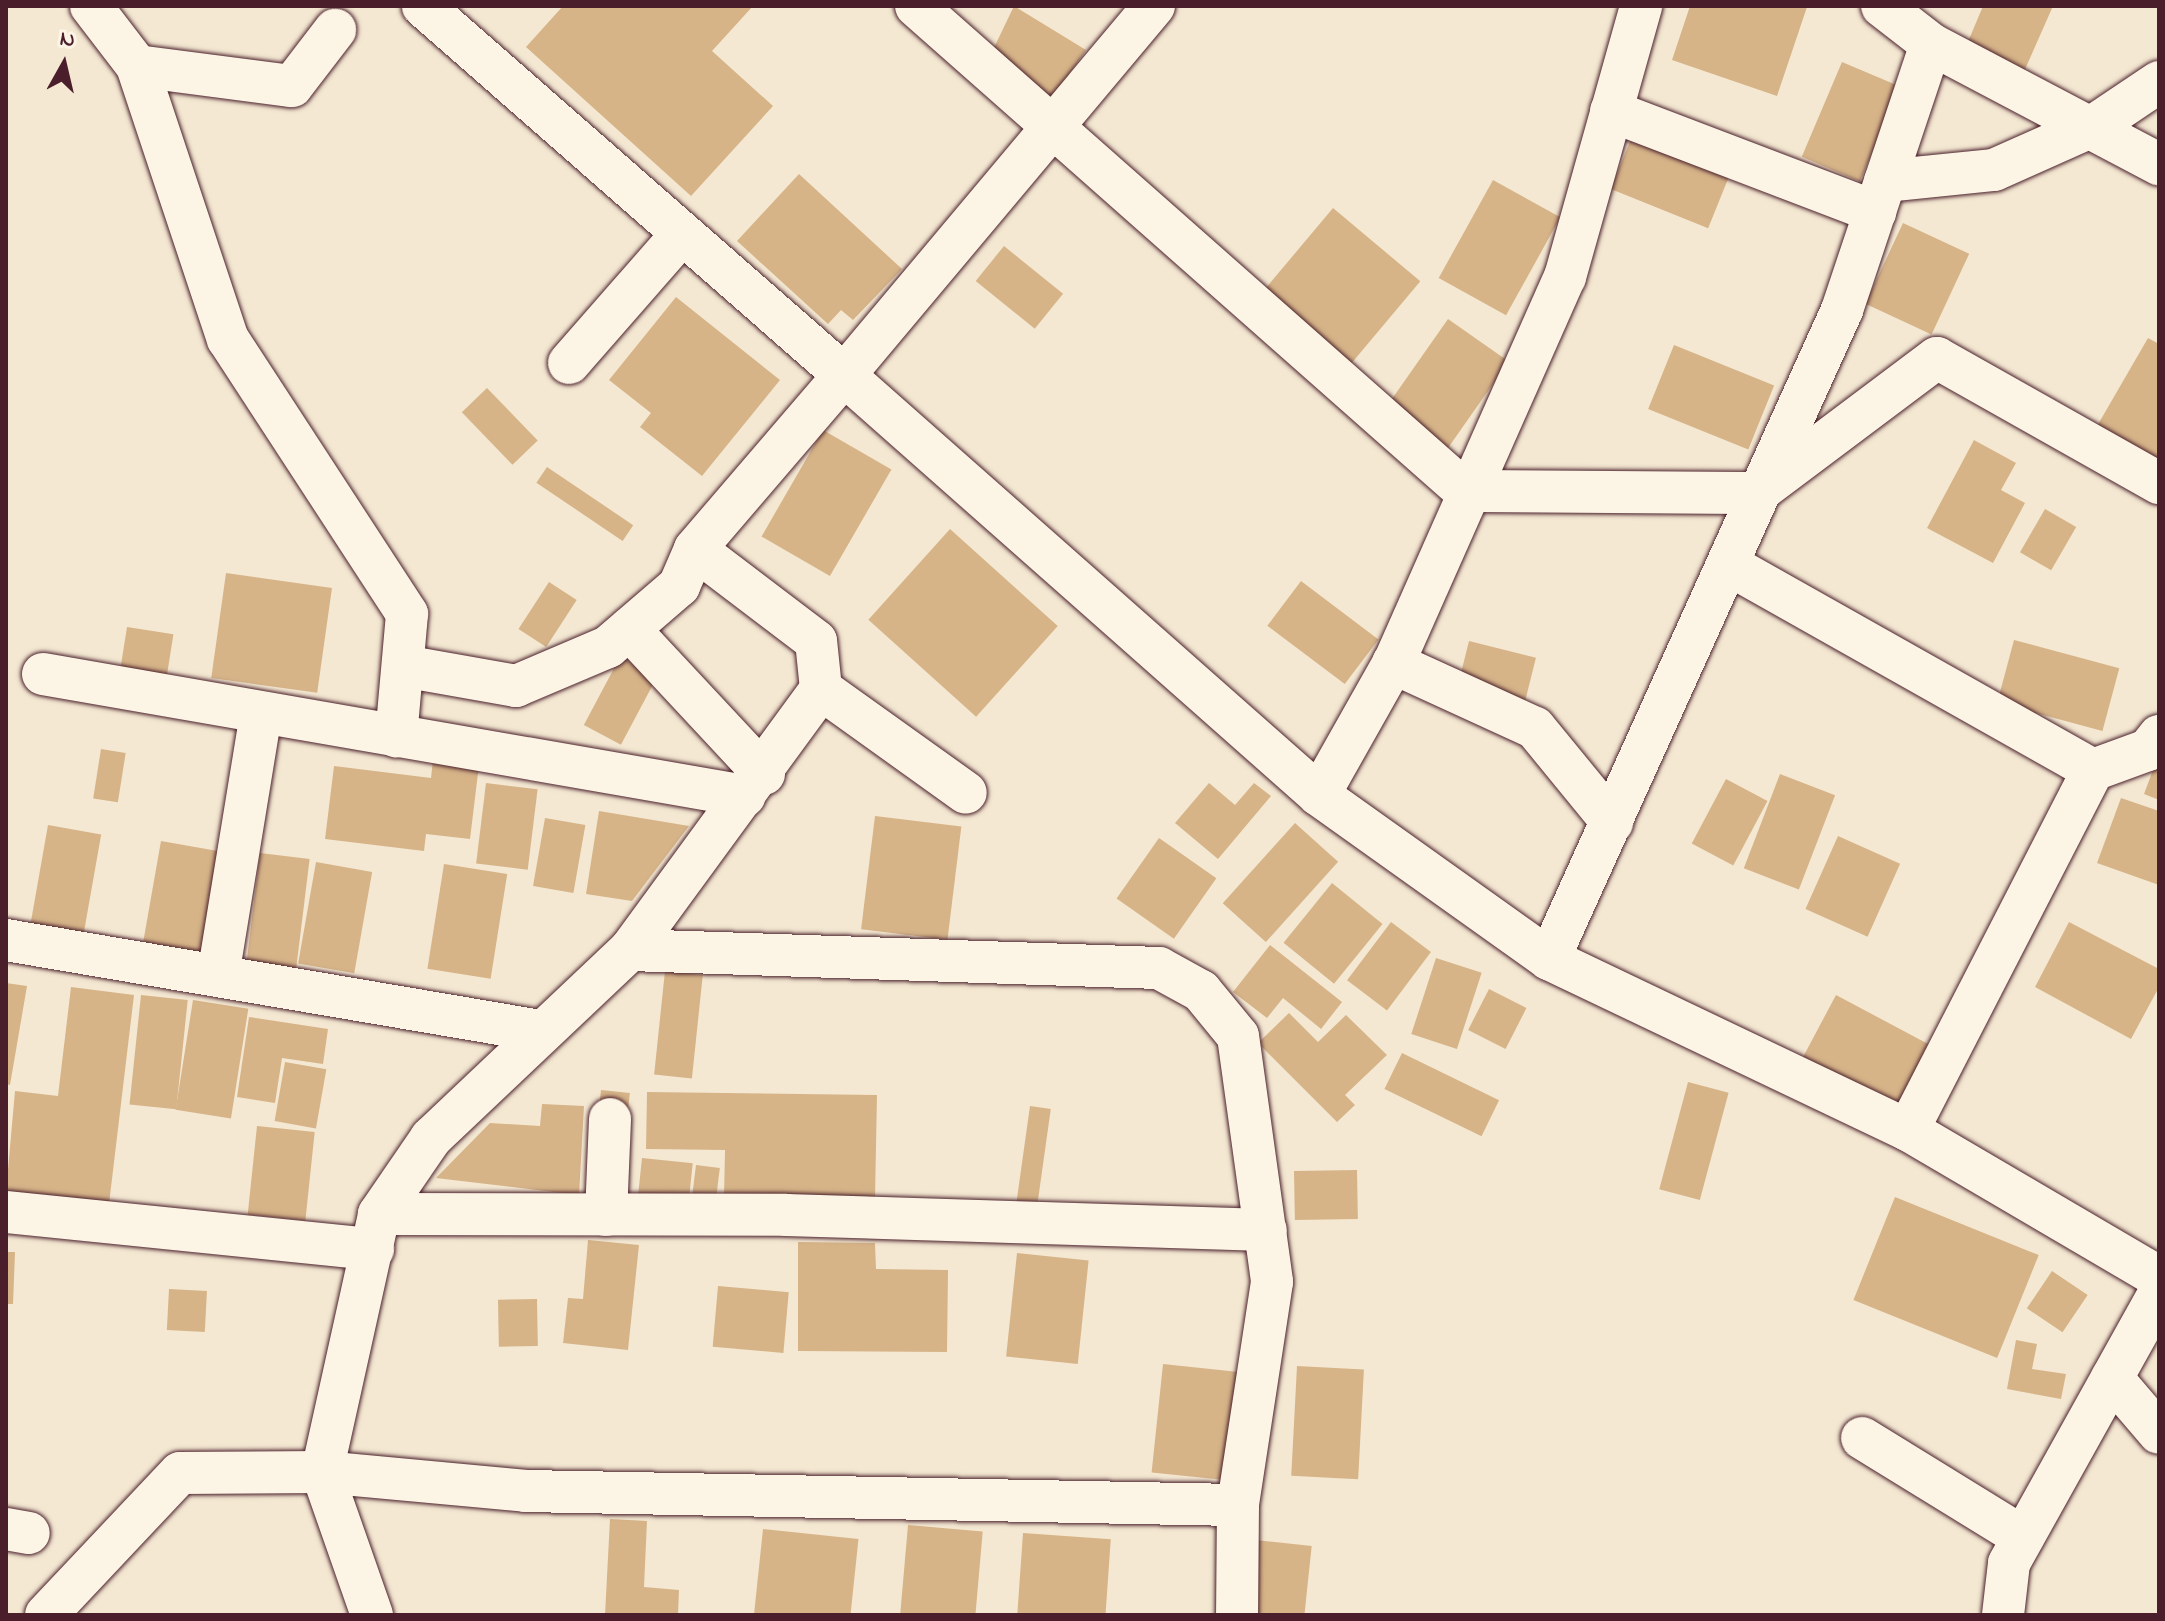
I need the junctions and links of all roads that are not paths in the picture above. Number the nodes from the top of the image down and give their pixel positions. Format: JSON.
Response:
{"nodes":[{"id":1,"x":91,"y":6,"type":"edge"},
{"id":2,"x":423,"y":6,"type":"edge"},
{"id":3,"x":916,"y":6,"type":"edge"},
{"id":4,"x":1154,"y":6,"type":"edge"},
{"id":5,"x":1641,"y":6,"type":"edge"},
{"id":6,"x":1882,"y":6,"type":"edge"},
{"id":7,"x":335,"y":30,"type":"dead end"},
{"id":8,"x":1931,"y":44,"type":"junction"},
{"id":9,"x":137,"y":66,"type":"junction"},
{"id":10,"x":2159,"y":82,"type":"edge"},
{"id":11,"x":1611,"y":111,"type":"junction"},
{"id":12,"x":1052,"y":126,"type":"junction"},
{"id":13,"x":2089,"y":127,"type":"junction"},
{"id":14,"x":2159,"y":164,"type":"edge"},
{"id":15,"x":1880,"y":197,"type":"junction"},
{"id":16,"x":682,"y":234,"type":"junction"},
{"id":17,"x":569,"y":363,"type":"dead end"},
{"id":18,"x":844,"y":375,"type":"junction"},
{"id":19,"x":2159,"y":483,"type":"edge"},
{"id":20,"x":1465,"y":491,"type":"junction"},
{"id":21,"x":1757,"y":493,"type":"junction"},
{"id":22,"x":695,"y":549,"type":"junction"},
{"id":23,"x":1731,"y":566,"type":"junction"},
{"id":24,"x":629,"y":629,"type":"junction"},
{"id":25,"x":1393,"y":663,"type":"junction"},
{"id":26,"x":403,"y":666,"type":"junction"},
{"id":27,"x":43,"y":674,"type":"dead end"},
{"id":28,"x":821,"y":689,"type":"junction"},
{"id":29,"x":261,"y":713,"type":"junction"},
{"id":30,"x":2159,"y":736,"type":"edge"},
{"id":31,"x":396,"y":737,"type":"junction"},
{"id":32,"x":2093,"y":770,"type":"junction"},
{"id":33,"x":754,"y":785,"type":"junction"},
{"id":34,"x":966,"y":793,"type":"dead end"},
{"id":35,"x":1319,"y":795,"type":"junction"},
{"id":36,"x":1612,"y":822,"type":"junction"},
{"id":37,"x":6,"y":940,"type":"edge"},
{"id":38,"x":630,"y":950,"type":"junction"},
{"id":39,"x":1549,"y":959,"type":"junction"},
{"id":40,"x":218,"y":976,"type":"junction"},
{"id":41,"x":540,"y":1031,"type":"junction"},
{"id":42,"x":610,"y":1119,"type":"dead end"},
{"id":43,"x":1908,"y":1130,"type":"junction"},
{"id":44,"x":6,"y":1212,"type":"edge"},
{"id":45,"x":606,"y":1215,"type":"junction"},
{"id":46,"x":1266,"y":1230,"type":"junction"},
{"id":47,"x":376,"y":1232,"type":"junction"},
{"id":48,"x":2159,"y":1277,"type":"edge"},
{"id":49,"x":2159,"y":1293,"type":"edge"},
{"id":50,"x":2112,"y":1378,"type":"junction"},
{"id":51,"x":2159,"y":1433,"type":"edge"},
{"id":52,"x":1862,"y":1438,"type":"dead end"},
{"id":53,"x":322,"y":1472,"type":"junction"},
{"id":54,"x":1238,"y":1505,"type":"junction"},
{"id":55,"x":2023,"y":1537,"type":"junction"},
{"id":56,"x":2000,"y":1612,"type":"edge"},
{"id":57,"x":46,"y":1615,"type":"edge"},
{"id":58,"x":372,"y":1615,"type":"edge"},
{"id":59,"x":1237,"y":1615,"type":"edge"}],
"edges":[{"from":1,"to":9,"type":"street"},
{"from":2,"to":16,"type":"street"},
{"from":3,"to":12,"type":"street"},
{"from":4,"to":12,"type":"street"},
{"from":5,"to":11,"type":"street"},
{"from":6,"to":8,"type":"street"},
{"from":7,"to":9,"type":"street"},
{"from":8,"to":13,"type":"street"},
{"from":8,"to":15,"type":"street"},
{"from":9,"to":26,"type":"street"},
{"from":10,"to":13,"type":"street"},
{"from":11,"to":15,"type":"street"},
{"from":11,"to":20,"type":"street"},
{"from":12,"to":18,"type":"street"},
{"from":12,"to":20,"type":"street"},
{"from":13,"to":14,"type":"street"},
{"from":13,"to":15,"type":"street"},
{"from":15,"to":21,"type":"street"},
{"from":16,"to":17,"type":"street"},
{"from":16,"to":18,"type":"street"},
{"from":18,"to":22,"type":"street"},
{"from":18,"to":35,"type":"street"},
{"from":19,"to":21,"type":"street"},
{"from":20,"to":21,"type":"street"},
{"from":20,"to":25,"type":"street"},
{"from":21,"to":23,"type":"street"},
{"from":22,"to":24,"type":"street"},
{"from":22,"to":28,"type":"street"},
{"from":23,"to":32,"type":"street"},
{"from":23,"to":36,"type":"street"},
{"from":24,"to":26,"type":"street"},
{"from":24,"to":33,"type":"street"},
{"from":25,"to":35,"type":"street"},
{"from":25,"to":36,"type":"street"},
{"from":26,"to":31,"type":"street"},
{"from":27,"to":29,"type":"street"},
{"from":28,"to":33,"type":"street"},
{"from":28,"to":34,"type":"street"},
{"from":29,"to":31,"type":"street"},
{"from":29,"to":40,"type":"street"},
{"from":30,"to":32,"type":"street"},
{"from":31,"to":33,"type":"street"},
{"from":32,"to":43,"type":"street"},
{"from":33,"to":38,"type":"street"},
{"from":35,"to":39,"type":"street"},
{"from":36,"to":39,"type":"street"},
{"from":37,"to":40,"type":"street"},
{"from":38,"to":41,"type":"street"},
{"from":38,"to":46,"type":"street"},
{"from":39,"to":43,"type":"street"},
{"from":40,"to":41,"type":"street"},
{"from":41,"to":47,"type":"street"},
{"from":42,"to":45,"type":"street"},
{"from":43,"to":48,"type":"street"},
{"from":44,"to":47,"type":"street"},
{"from":45,"to":46,"type":"street"},
{"from":45,"to":47,"type":"street"},
{"from":46,"to":54,"type":"street"},
{"from":47,"to":53,"type":"street"},
{"from":49,"to":50,"type":"street"},
{"from":50,"to":51,"type":"street"},
{"from":50,"to":55,"type":"street"},
{"from":52,"to":55,"type":"street"},
{"from":53,"to":54,"type":"street"},
{"from":53,"to":57,"type":"street"},
{"from":53,"to":58,"type":"street"},
{"from":54,"to":59,"type":"street"},
{"from":55,"to":56,"type":"street"}]}
